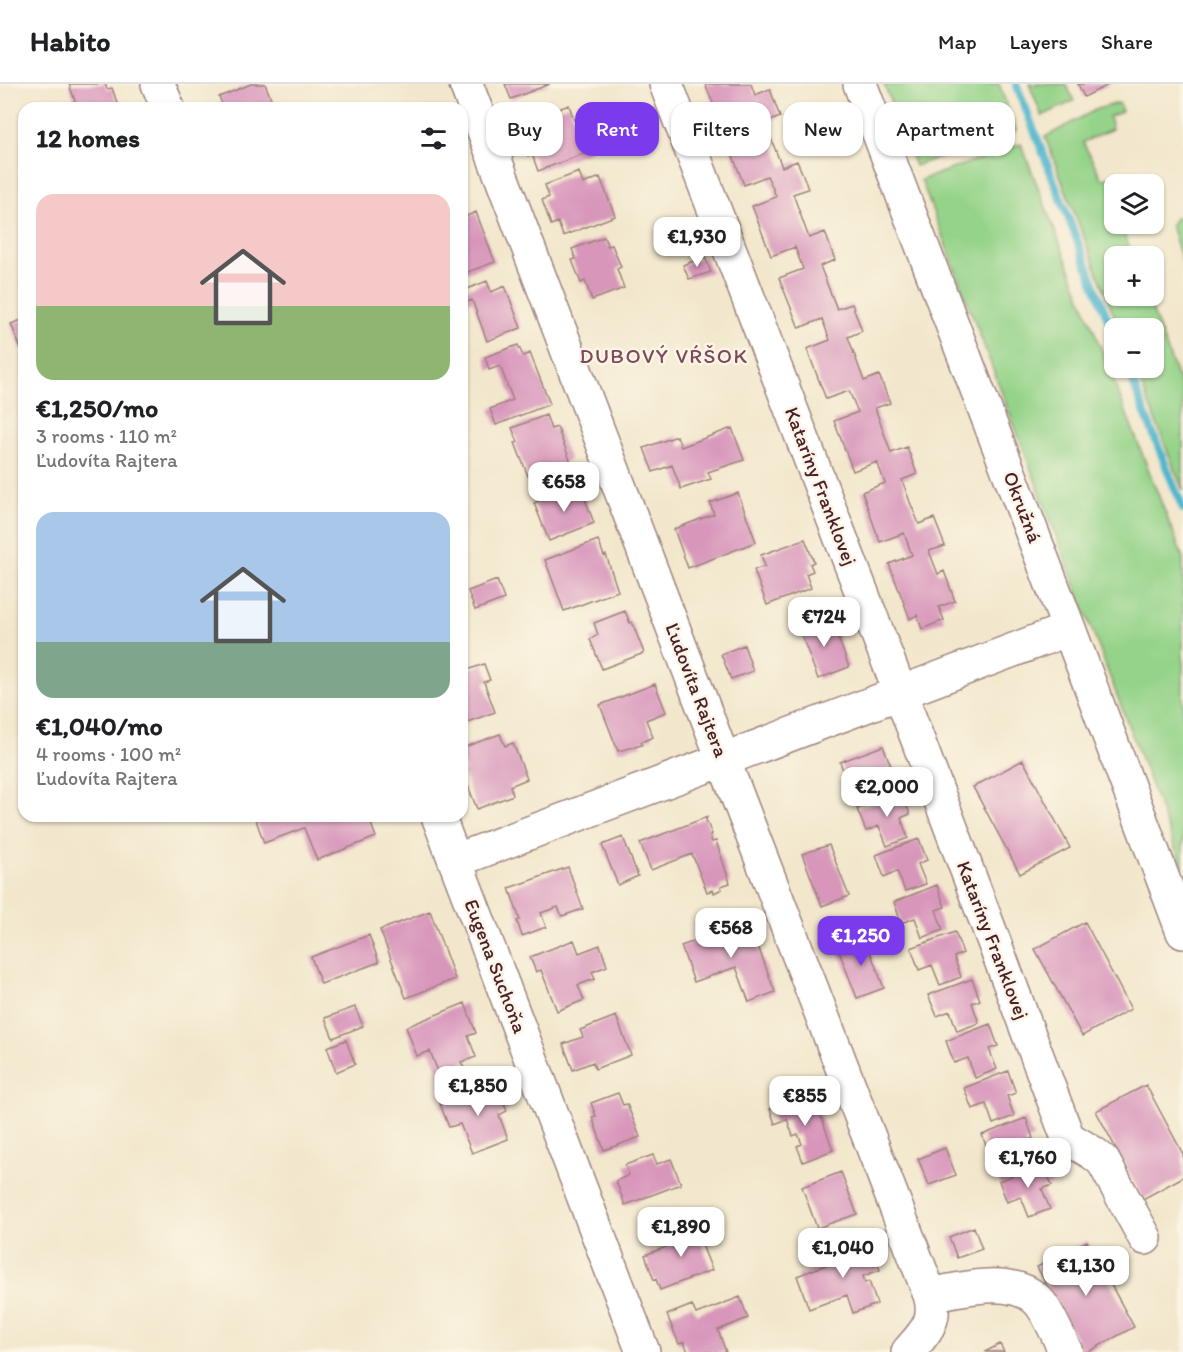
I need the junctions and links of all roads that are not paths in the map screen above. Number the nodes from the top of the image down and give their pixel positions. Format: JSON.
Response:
{"nodes":[{"id":1,"x":158,"y":84,"type":"edge"},
{"id":2,"x":466,"y":84,"type":"edge"},
{"id":3,"x":666,"y":84,"type":"edge"},
{"id":4,"x":860,"y":84,"type":"edge"},
{"id":5,"x":166,"y":102,"type":"edge"},
{"id":6,"x":1069,"y":629,"type":"junction"},
{"id":7,"x":900,"y":693,"type":"junction"},
{"id":8,"x":723,"y":759,"type":"junction"},
{"id":9,"x":440,"y":822,"type":"edge"},
{"id":10,"x":455,"y":861,"type":"junction"},
{"id":11,"x":1183,"y":932,"type":"edge"},
{"id":12,"x":1145,"y":1238,"type":"dead end"},
{"id":13,"x":930,"y":1295,"type":"junction"},
{"id":14,"x":643,"y":1352,"type":"edge"},
{"id":15,"x":908,"y":1352,"type":"edge"},
{"id":16,"x":1066,"y":1352,"type":"edge"}],
"edges":[{"from":1,"to":5,"type":"street"},
{"from":2,"to":8,"type":"street","name":"Ľudovíta Rajtera"},
{"from":3,"to":7,"type":"street","name":"Kataríny Franklovej"},
{"from":4,"to":6,"type":"street","name":"Okružná"},
{"from":6,"to":7,"type":"street"},
{"from":6,"to":11,"type":"street","name":"Okružná"},
{"from":7,"to":8,"type":"street"},
{"from":7,"to":12,"type":"street","name":"Kataríny Franklovej"},
{"from":8,"to":10,"type":"street"},
{"from":8,"to":13,"type":"street","name":"Ľudovíta Rajtera"},
{"from":9,"to":10,"type":"street","name":"Eugena Suchoňa"},
{"from":10,"to":14,"type":"street","name":"Eugena Suchoňa"},
{"from":13,"to":15,"type":"street"},
{"from":13,"to":16,"type":"street"}]}
